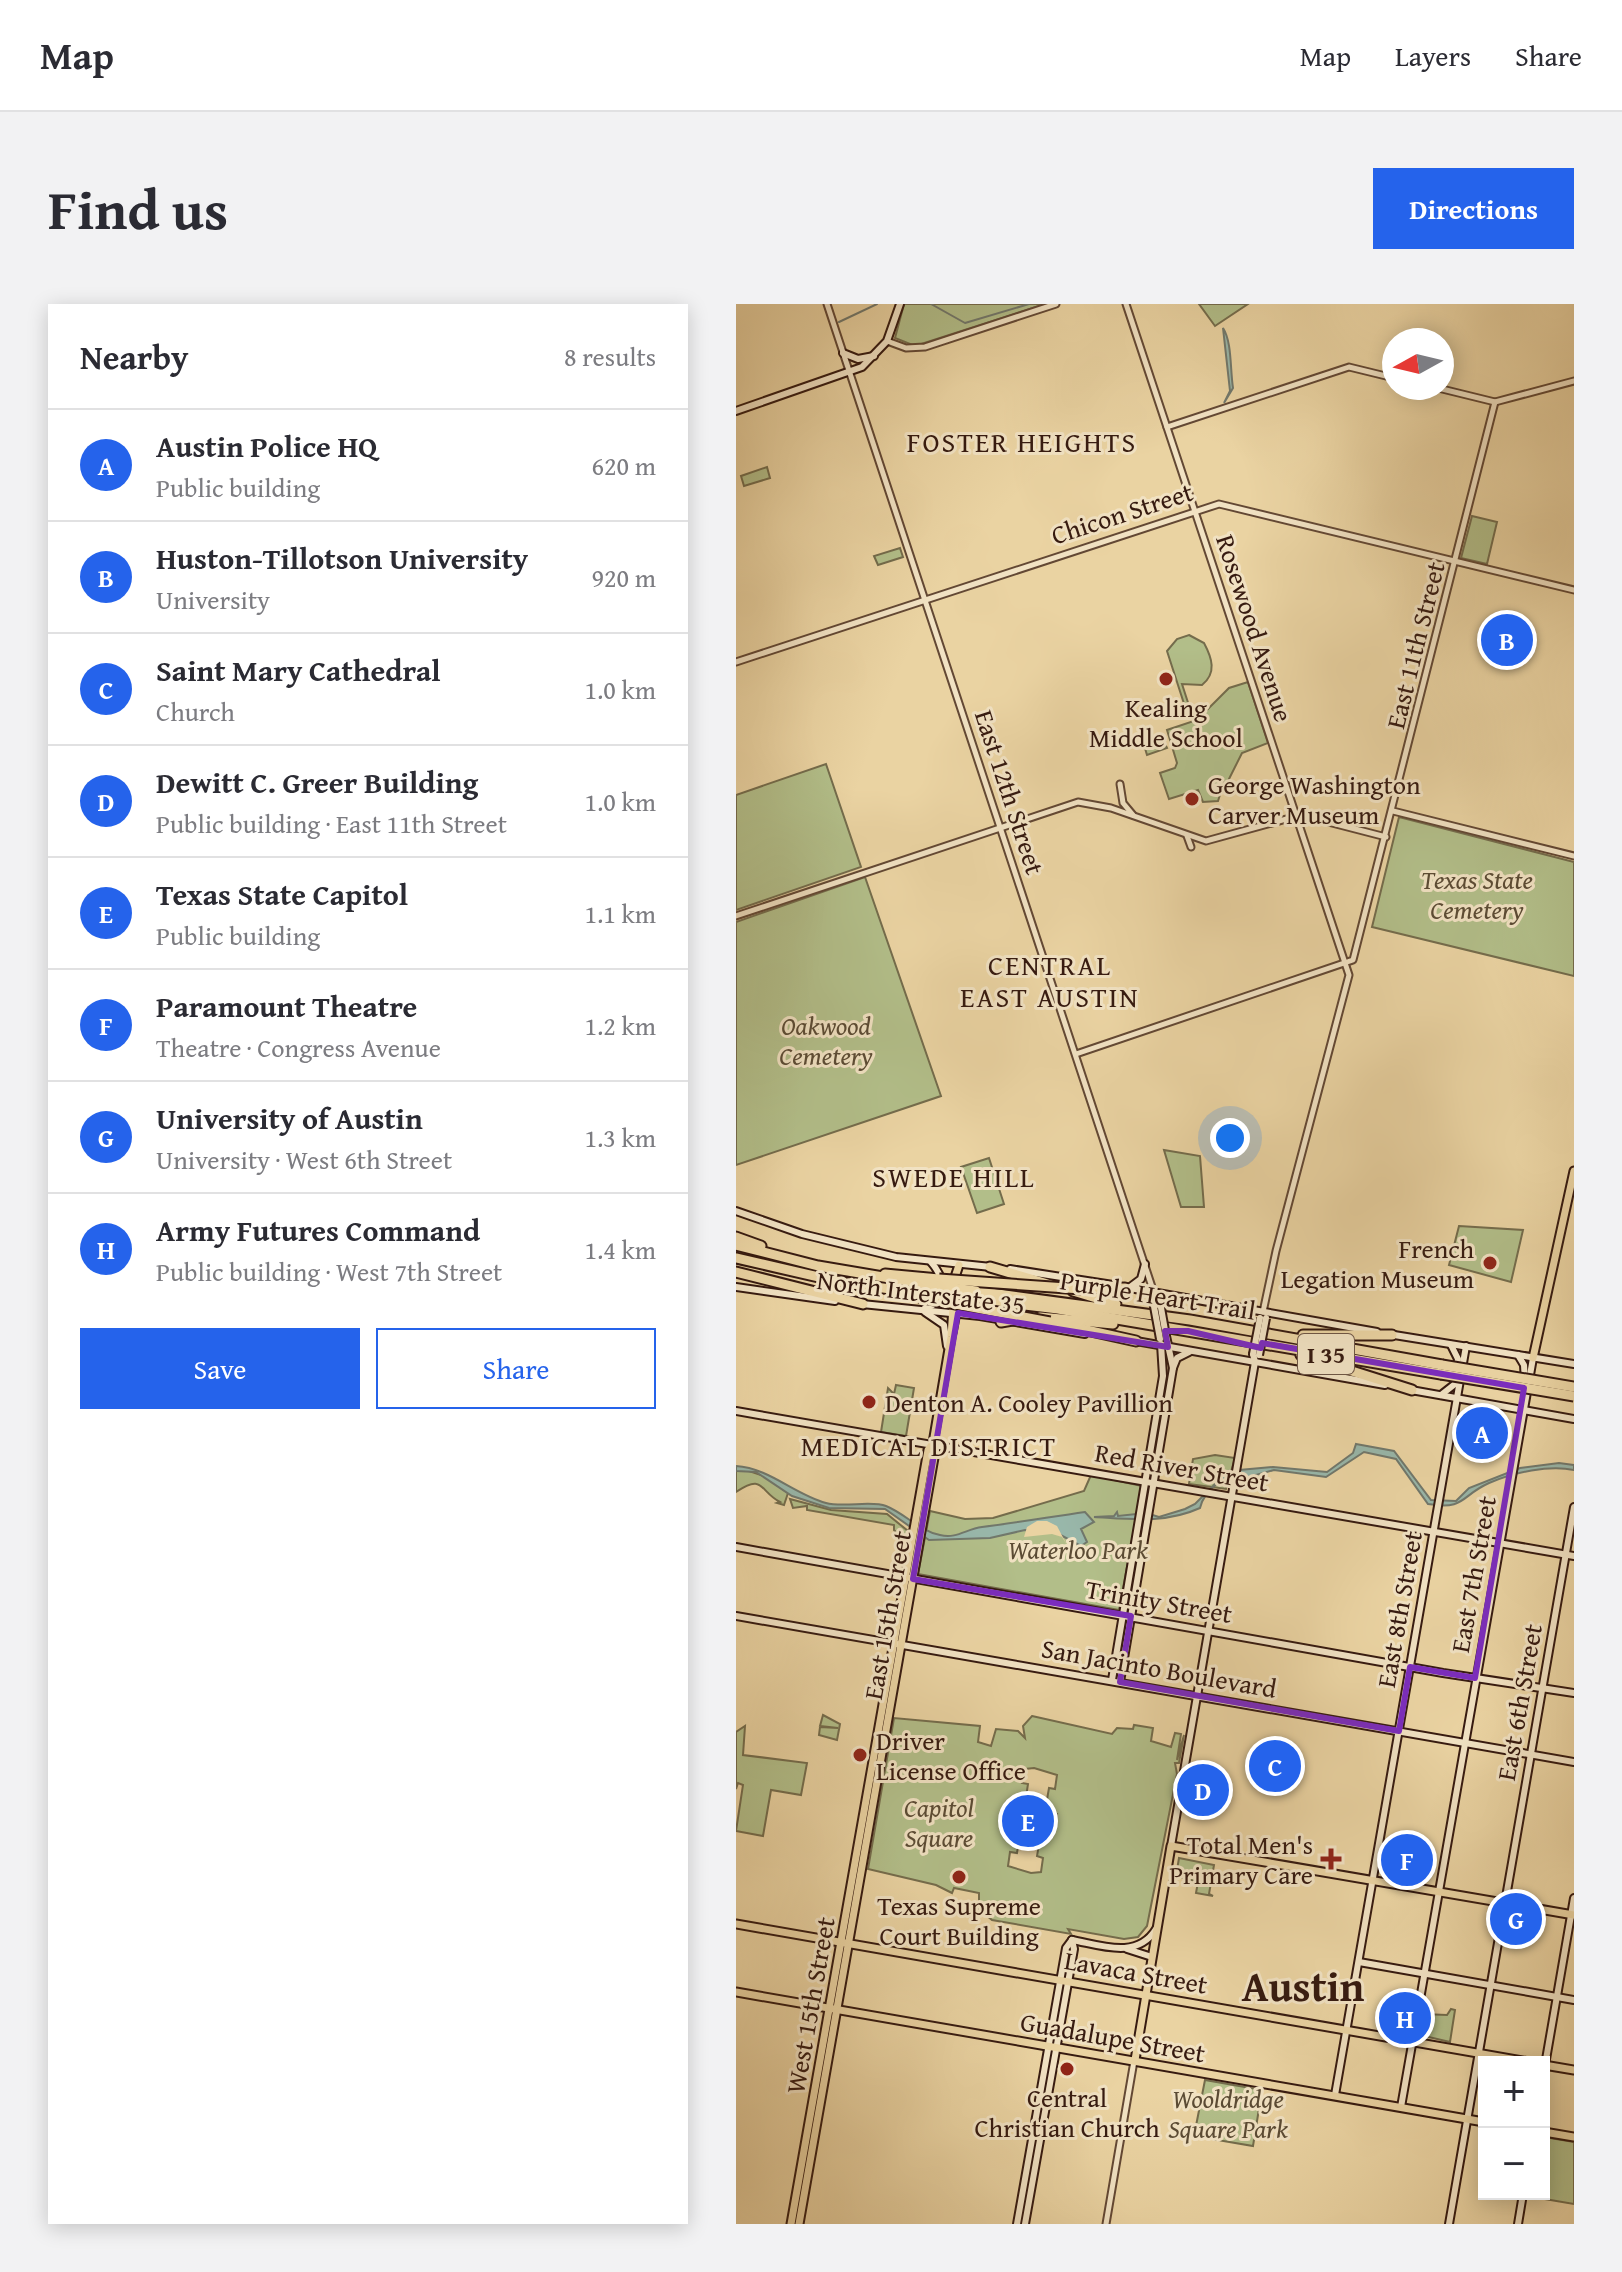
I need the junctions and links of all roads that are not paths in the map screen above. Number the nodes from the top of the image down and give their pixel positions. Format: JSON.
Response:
{"nodes":[{"id":1,"x":827,"y":304,"type":"edge"},
{"id":2,"x":900,"y":304,"type":"edge"},
{"id":3,"x":1056,"y":304,"type":"edge"},
{"id":4,"x":1126,"y":304,"type":"edge"},
{"id":5,"x":887,"y":341,"type":"junction"},
{"id":6,"x":843,"y":353,"type":"junction"},
{"id":7,"x":878,"y":355,"type":"junction"},
{"id":8,"x":849,"y":372,"type":"junction"},
{"id":9,"x":1382,"y":375,"type":"edge"},
{"id":10,"x":1574,"y":381,"type":"edge"},
{"id":11,"x":1454,"y":392,"type":"edge"},
{"id":12,"x":1495,"y":402,"type":"junction"},
{"id":13,"x":736,"y":411,"type":"edge"},
{"id":14,"x":1167,"y":427,"type":"junction"},
{"id":15,"x":1194,"y":510,"type":"junction"},
{"id":16,"x":1457,"y":561,"type":"junction"},
{"id":17,"x":1574,"y":590,"type":"edge"},
{"id":18,"x":924,"y":600,"type":"junction"},
{"id":19,"x":736,"y":662,"type":"edge"},
{"id":20,"x":1120,"y":784,"type":"dead end"},
{"id":21,"x":1393,"y":811,"type":"junction"},
{"id":22,"x":1296,"y":815,"type":"junction"},
{"id":23,"x":1134,"y":816,"type":"junction"},
{"id":24,"x":1000,"y":827,"type":"junction"},
{"id":25,"x":1187,"y":835,"type":"junction"},
{"id":26,"x":1386,"y":837,"type":"junction"},
{"id":27,"x":1191,"y":847,"type":"dead end"},
{"id":28,"x":1574,"y":856,"type":"edge"},
{"id":29,"x":736,"y":916,"type":"edge"},
{"id":30,"x":1346,"y":964,"type":"junction"},
{"id":31,"x":1076,"y":1054,"type":"junction"},
{"id":32,"x":1574,"y":1171,"type":"edge"},
{"id":33,"x":736,"y":1211,"type":"edge"},
{"id":34,"x":736,"y":1237,"type":"edge"},
{"id":35,"x":736,"y":1245,"type":"edge"},
{"id":36,"x":736,"y":1261,"type":"edge"},
{"id":37,"x":801,"y":1262,"type":"junction"},
{"id":38,"x":931,"y":1262,"type":"junction"},
{"id":39,"x":1145,"y":1264,"type":"junction"},
{"id":40,"x":959,"y":1265,"type":"junction"},
{"id":41,"x":987,"y":1267,"type":"junction"},
{"id":42,"x":736,"y":1272,"type":"edge"},
{"id":43,"x":790,"y":1284,"type":"junction"},
{"id":44,"x":736,"y":1287,"type":"edge"},
{"id":45,"x":937,"y":1287,"type":"junction"},
{"id":46,"x":1127,"y":1288,"type":"junction"},
{"id":47,"x":881,"y":1289,"type":"junction"},
{"id":48,"x":1154,"y":1293,"type":"junction"},
{"id":49,"x":863,"y":1304,"type":"junction"},
{"id":50,"x":918,"y":1309,"type":"junction"},
{"id":51,"x":954,"y":1313,"type":"junction"},
{"id":52,"x":980,"y":1316,"type":"junction"},
{"id":53,"x":1263,"y":1316,"type":"junction"},
{"id":54,"x":1001,"y":1322,"type":"junction"},
{"id":55,"x":1189,"y":1326,"type":"junction"},
{"id":56,"x":1221,"y":1326,"type":"junction"},
{"id":57,"x":1212,"y":1335,"type":"junction"},
{"id":58,"x":1392,"y":1335,"type":"junction"},
{"id":59,"x":1136,"y":1341,"type":"junction"},
{"id":60,"x":1164,"y":1343,"type":"junction"},
{"id":61,"x":1449,"y":1343,"type":"junction"},
{"id":62,"x":1466,"y":1346,"type":"junction"},
{"id":63,"x":1192,"y":1351,"type":"junction"},
{"id":64,"x":948,"y":1355,"type":"junction"},
{"id":65,"x":1518,"y":1355,"type":"junction"},
{"id":66,"x":1533,"y":1358,"type":"junction"},
{"id":67,"x":1255,"y":1362,"type":"junction"},
{"id":68,"x":1574,"y":1364,"type":"edge"},
{"id":69,"x":1173,"y":1368,"type":"junction"},
{"id":70,"x":1442,"y":1369,"type":"junction"},
{"id":71,"x":1574,"y":1387,"type":"edge"},
{"id":72,"x":1412,"y":1390,"type":"junction"},
{"id":73,"x":1441,"y":1395,"type":"junction"},
{"id":74,"x":1574,"y":1396,"type":"edge"},
{"id":75,"x":1456,"y":1398,"type":"junction"},
{"id":76,"x":1522,"y":1405,"type":"junction"},
{"id":77,"x":736,"y":1411,"type":"edge"},
{"id":78,"x":1574,"y":1419,"type":"edge"},
{"id":79,"x":933,"y":1443,"type":"junction"},
{"id":80,"x":1146,"y":1481,"type":"junction"},
{"id":81,"x":1155,"y":1482,"type":"junction"},
{"id":82,"x":1232,"y":1496,"type":"junction"},
{"id":83,"x":1574,"y":1507,"type":"edge"},
{"id":84,"x":920,"y":1520,"type":"junction"},
{"id":85,"x":1433,"y":1531,"type":"junction"},
{"id":86,"x":1499,"y":1543,"type":"junction"},
{"id":87,"x":736,"y":1547,"type":"edge"},
{"id":88,"x":1134,"y":1548,"type":"junction"},
{"id":89,"x":1143,"y":1549,"type":"junction"},
{"id":90,"x":1566,"y":1555,"type":"junction"},
{"id":91,"x":1574,"y":1556,"type":"edge"},
{"id":92,"x":910,"y":1578,"type":"junction"},
{"id":93,"x":1123,"y":1614,"type":"junction"},
{"id":94,"x":736,"y":1616,"type":"edge"},
{"id":95,"x":1131,"y":1616,"type":"junction"},
{"id":96,"x":1209,"y":1631,"type":"junction"},
{"id":97,"x":898,"y":1644,"type":"junction"},
{"id":98,"x":1410,"y":1667,"type":"junction"},
{"id":99,"x":1475,"y":1678,"type":"junction"},
{"id":100,"x":1116,"y":1681,"type":"junction"},
{"id":101,"x":1542,"y":1689,"type":"junction"},
{"id":102,"x":1574,"y":1693,"type":"edge"},
{"id":103,"x":1197,"y":1695,"type":"junction"},
{"id":104,"x":1399,"y":1731,"type":"junction"},
{"id":105,"x":1464,"y":1742,"type":"junction"},
{"id":106,"x":1530,"y":1754,"type":"junction"},
{"id":107,"x":1574,"y":1762,"type":"edge"},
{"id":108,"x":872,"y":1794,"type":"joint"},
{"id":109,"x":1171,"y":1846,"type":"junction"},
{"id":110,"x":1373,"y":1880,"type":"junction"},
{"id":111,"x":1438,"y":1891,"type":"junction"},
{"id":112,"x":1574,"y":1898,"type":"edge"},
{"id":113,"x":1504,"y":1903,"type":"junction"},
{"id":114,"x":1573,"y":1915,"type":"edge"},
{"id":115,"x":736,"y":1924,"type":"edge"},
{"id":116,"x":1157,"y":1926,"type":"junction"},
{"id":117,"x":846,"y":1943,"type":"junction"},
{"id":118,"x":1127,"y":1949,"type":"junction"},
{"id":119,"x":1152,"y":1957,"type":"junction"},
{"id":120,"x":1359,"y":1962,"type":"junction"},
{"id":121,"x":1424,"y":1973,"type":"junction"},
{"id":122,"x":1064,"y":1980,"type":"junction"},
{"id":123,"x":1490,"y":1985,"type":"junction"},
{"id":124,"x":736,"y":1992,"type":"edge"},
{"id":125,"x":1146,"y":1994,"type":"junction"},
{"id":126,"x":1557,"y":1997,"type":"junction"},
{"id":127,"x":1574,"y":2000,"type":"edge"},
{"id":128,"x":834,"y":2009,"type":"junction"},
{"id":129,"x":1347,"y":2030,"type":"junction"},
{"id":130,"x":1412,"y":2041,"type":"junction"},
{"id":131,"x":1052,"y":2047,"type":"junction"},
{"id":132,"x":1478,"y":2053,"type":"junction"},
{"id":133,"x":1495,"y":2056,"type":"edge"},
{"id":134,"x":1546,"y":2056,"type":"edge"},
{"id":135,"x":1135,"y":2060,"type":"junction"},
{"id":136,"x":1550,"y":2066,"type":"edge"},
{"id":137,"x":1574,"y":2070,"type":"edge"},
{"id":138,"x":1335,"y":2095,"type":"junction"},
{"id":139,"x":1401,"y":2107,"type":"junction"},
{"id":140,"x":1467,"y":2119,"type":"junction"},
{"id":141,"x":1478,"y":2121,"type":"edge"},
{"id":142,"x":1550,"y":2133,"type":"edge"},
{"id":143,"x":1574,"y":2137,"type":"edge"},
{"id":144,"x":1522,"y":2200,"type":"edge"},
{"id":145,"x":791,"y":2224,"type":"edge"},
{"id":146,"x":799,"y":2224,"type":"edge"},
{"id":147,"x":1017,"y":2224,"type":"edge"},
{"id":148,"x":1025,"y":2224,"type":"edge"},
{"id":149,"x":1106,"y":2224,"type":"edge"},
{"id":150,"x":1449,"y":2224,"type":"edge"},
{"id":151,"x":1518,"y":2224,"type":"edge"}],
"edges":[{"from":1,"to":6,"type":"street","name":"East 12th Street"},
{"from":2,"to":5,"type":"main road"},
{"from":3,"to":5,"type":"street"},
{"from":4,"to":14,"type":"street","name":"Rosewood Avenue"},
{"from":5,"to":7,"type":"main road"},
{"from":6,"to":7,"type":"main road"},
{"from":6,"to":8,"type":"street","name":"East 12th Street"},
{"from":7,"to":8,"type":"main road"},
{"from":8,"to":13,"type":"main road"},
{"from":8,"to":18,"type":"street","name":"East 12th Street"},
{"from":9,"to":14,"type":"street"},
{"from":10,"to":12,"type":"street"},
{"from":11,"to":12,"type":"street"},
{"from":12,"to":16,"type":"street","name":"East 11th Street"},
{"from":14,"to":15,"type":"street","name":"Rosewood Avenue"},
{"from":15,"to":16,"type":"street","name":"Chicon Street"},
{"from":15,"to":18,"type":"street","name":"Chicon Street"},
{"from":15,"to":22,"type":"street","name":"Rosewood Avenue"},
{"from":16,"to":17,"type":"street","name":"Chicon Street"},
{"from":16,"to":21,"type":"street","name":"East 11th Street"},
{"from":18,"to":19,"type":"street","name":"Chicon Street"},
{"from":18,"to":24,"type":"street","name":"East 12th Street"},
{"from":20,"to":23,"type":"street"},
{"from":21,"to":26,"type":"street","name":"East 11th Street"},
{"from":21,"to":28,"type":"street"},
{"from":22,"to":25,"type":"street"},
{"from":22,"to":26,"type":"street"},
{"from":22,"to":30,"type":"street","name":"Rosewood Avenue"},
{"from":23,"to":24,"type":"street"},
{"from":23,"to":25,"type":"street"},
{"from":24,"to":29,"type":"street"},
{"from":24,"to":31,"type":"street","name":"East 12th Street"},
{"from":25,"to":27,"type":"street"},
{"from":26,"to":30,"type":"street","name":"East 11th Street"},
{"from":30,"to":31,"type":"street"},
{"from":30,"to":53,"type":"street","name":"East 11th Street"},
{"from":31,"to":39,"type":"street","name":"East 12th Street"},
{"from":32,"to":66,"type":"main road","name":"East 7th Street"},
{"from":33,"to":38,"type":"main road","name":"North Interstate 35"},
{"from":34,"to":37,"type":"highway"},
{"from":35,"to":37,"type":"highway","name":"Purple Heart Trail","number":"I 35"},
{"from":36,"to":43,"type":"highway"},
{"from":36,"to":47,"type":"highway","name":"Purple Heart Trail","number":"I 35"},
{"from":37,"to":45,"type":"highway","name":"Purple Heart Trail","number":"I 35"},
{"from":38,"to":40,"type":"main road","name":"North Interstate 35"},
{"from":38,"to":50,"type":"main road"},
{"from":39,"to":46,"type":"main road"},
{"from":39,"to":48,"type":"street","name":"East 12th Street"},
{"from":40,"to":41,"type":"main road","name":"North Interstate 35"},
{"from":40,"to":51,"type":"main road","name":"East 15th Street"},
{"from":41,"to":46,"type":"main road","name":"North Interstate 35"},
{"from":41,"to":52,"type":"main road"},
{"from":41,"to":55,"type":"highway"},
{"from":42,"to":43,"type":"highway"},
{"from":43,"to":49,"type":"highway"},
{"from":44,"to":49,"type":"main road","name":"North Interstate 35"},
{"from":45,"to":46,"type":"highway","bridge":true},
{"from":45,"to":47,"type":"highway","name":"Purple Heart Trail","number":"I 35"},
{"from":45,"to":55,"type":"highway","name":"Purple Heart Trail","number":"I 35"},
{"from":46,"to":48,"type":"main road","name":"North Interstate 35"},
{"from":47,"to":59,"type":"highway","bridge":true},
{"from":48,"to":53,"type":"main road","name":"North Interstate 35"},
{"from":48,"to":60,"type":"main road","name":"East 12th Street","bridge":true},
{"from":49,"to":50,"type":"main road","name":"North Interstate 35"},
{"from":50,"to":51,"type":"main road","name":"North Interstate 35"},
{"from":50,"to":64,"type":"main road"},
{"from":51,"to":52,"type":"main road","name":"North Interstate 35"},
{"from":51,"to":64,"type":"main road","name":"East 15th Street"},
{"from":52,"to":54,"type":"main road","name":"North Interstate 35"},
{"from":53,"to":58,"type":"main road","name":"North Interstate 35"},
{"from":53,"to":67,"type":"main road","name":"East 11th Street","bridge":true},
{"from":54,"to":55,"type":"highway"},
{"from":54,"to":59,"type":"main road","name":"North Interstate 35"},
{"from":55,"to":56,"type":"highway","name":"Purple Heart Trail","number":"I 35"},
{"from":55,"to":57,"type":"highway","name":"Purple Heart Trail","number":"I 35"},
{"from":56,"to":58,"type":"highway"},
{"from":56,"to":70,"type":"highway","name":"Purple Heart Trail","number":"I 35"},
{"from":57,"to":70,"type":"highway","name":"Purple Heart Trail","number":"I 35"},
{"from":57,"to":72,"type":"highway"},
{"from":58,"to":61,"type":"main road","name":"North Interstate 35"},
{"from":59,"to":60,"type":"main road","name":"North Interstate 35"},
{"from":60,"to":63,"type":"main road","name":"North Interstate 35"},
{"from":60,"to":69,"type":"main road","name":"East 12th Street"},
{"from":60,"to":80,"type":"main road","name":"East 12th Street"},
{"from":61,"to":62,"type":"main road","name":"North Interstate 35"},
{"from":61,"to":73,"type":"main road"},
{"from":62,"to":65,"type":"main road","name":"North Interstate 35"},
{"from":62,"to":75,"type":"main road","name":"East 8th Street"},
{"from":63,"to":67,"type":"main road","name":"North Interstate 35"},
{"from":63,"to":69,"type":"main road"},
{"from":64,"to":79,"type":"main road","name":"East 15th Street"},
{"from":65,"to":66,"type":"main road","name":"North Interstate 35"},
{"from":65,"to":76,"type":"main road"},
{"from":66,"to":68,"type":"main road","name":"North Interstate 35"},
{"from":66,"to":76,"type":"main road","name":"East 7th Street"},
{"from":67,"to":72,"type":"main road","name":"North Interstate 35"},
{"from":67,"to":82,"type":"main road","name":"East 11th Street"},
{"from":69,"to":81,"type":"main road","name":"East 12th Street"},
{"from":70,"to":71,"type":"highway","name":"Purple Heart Trail","number":"I 35","bridge":true},
{"from":70,"to":74,"type":"highway","name":"Purple Heart Trail","number":"I 35","bridge":true},
{"from":72,"to":73,"type":"main road","name":"North Interstate 35"},
{"from":73,"to":75,"type":"main road","name":"North Interstate 35"},
{"from":75,"to":76,"type":"main road","name":"North Interstate 35"},
{"from":75,"to":85,"type":"main road","name":"East 8th Street"},
{"from":76,"to":78,"type":"main road","name":"North Interstate 35"},
{"from":76,"to":86,"type":"main road","name":"East 7th Street"},
{"from":77,"to":79,"type":"main road","name":"Red River Street"},
{"from":79,"to":80,"type":"main road","name":"Red River Street"},
{"from":79,"to":84,"type":"main road","name":"East 15th Street"},
{"from":79,"to":84,"type":"main road","name":"East 15th Street"},
{"from":80,"to":81,"type":"main road","name":"Red River Street"},
{"from":80,"to":88,"type":"main road","name":"East 12th Street"},
{"from":81,"to":82,"type":"main road","name":"Red River Street"},
{"from":81,"to":89,"type":"main road","name":"East 12th Street"},
{"from":82,"to":85,"type":"main road","name":"Red River Street"},
{"from":82,"to":96,"type":"main road","name":"East 11th Street"},
{"from":83,"to":90,"type":"main road","name":"East 6th Street"},
{"from":84,"to":92,"type":"main road","name":"East 15th Street"},
{"from":85,"to":86,"type":"main road","name":"Red River Street"},
{"from":85,"to":98,"type":"main road","name":"East 8th Street"},
{"from":86,"to":90,"type":"main road","name":"Red River Street"},
{"from":86,"to":99,"type":"main road","name":"East 7th Street"},
{"from":87,"to":92,"type":"main road","name":"Trinity Street"},
{"from":88,"to":89,"type":"main road"},
{"from":88,"to":93,"type":"main road","name":"East 12th Street"},
{"from":89,"to":95,"type":"main road","name":"East 12th Street"},
{"from":90,"to":91,"type":"main road","name":"Red River Street"},
{"from":90,"to":101,"type":"main road","name":"East 6th Street"},
{"from":92,"to":93,"type":"main road","name":"Trinity Street"},
{"from":92,"to":97,"type":"main road","name":"East 15th Street"},
{"from":93,"to":95,"type":"main road","name":"Trinity Street"},
{"from":93,"to":100,"type":"main road","name":"East 12th Street"},
{"from":94,"to":97,"type":"main road","name":"San Jacinto Boulevard"},
{"from":95,"to":96,"type":"main road","name":"Trinity Street"},
{"from":95,"to":100,"type":"main road","name":"East 12th Street"},
{"from":96,"to":98,"type":"main road","name":"Trinity Street"},
{"from":96,"to":103,"type":"main road","name":"East 11th Street"},
{"from":97,"to":100,"type":"main road","name":"San Jacinto Boulevard"},
{"from":97,"to":108,"type":"main road","name":"East 15th Street"},
{"from":98,"to":99,"type":"main road","name":"Trinity Street"},
{"from":98,"to":104,"type":"main road","name":"East 8th Street"},
{"from":99,"to":101,"type":"main road","name":"Trinity Street"},
{"from":99,"to":105,"type":"main road","name":"East 7th Street"},
{"from":100,"to":103,"type":"main road","name":"San Jacinto Boulevard"},
{"from":101,"to":102,"type":"main road","name":"Trinity Street"},
{"from":101,"to":106,"type":"main road","name":"East 6th Street"},
{"from":103,"to":104,"type":"main road","name":"San Jacinto Boulevard"},
{"from":103,"to":109,"type":"main road","name":"East 11th Street"},
{"from":104,"to":105,"type":"main road","name":"San Jacinto Boulevard"},
{"from":104,"to":110,"type":"main road","name":"East 8th Street"},
{"from":105,"to":106,"type":"main road","name":"San Jacinto Boulevard"},
{"from":105,"to":111,"type":"main road","name":"East 7th Street"},
{"from":106,"to":107,"type":"main road","name":"San Jacinto Boulevard"},
{"from":106,"to":113,"type":"main road","name":"East 6th Street"},
{"from":108,"to":117,"type":"main road","name":"West 15th Street"},
{"from":109,"to":110,"type":"main road"},
{"from":109,"to":116,"type":"main road"},
{"from":110,"to":111,"type":"main road"},
{"from":110,"to":120,"type":"main road","name":"East 8th Street"},
{"from":111,"to":113,"type":"main road"},
{"from":111,"to":121,"type":"main road","name":"East 7th Street"},
{"from":112,"to":114,"type":"main road"},
{"from":113,"to":114,"type":"main road"},
{"from":113,"to":123,"type":"main road","name":"East 6th Street"},
{"from":114,"to":126,"type":"main road"},
{"from":115,"to":117,"type":"main road","name":"Lavaca Street"},
{"from":116,"to":118,"type":"main road"},
{"from":116,"to":119,"type":"main road"},
{"from":117,"to":122,"type":"main road","name":"Lavaca Street"},
{"from":117,"to":128,"type":"main road","name":"West 15th Street"},
{"from":118,"to":119,"type":"main road"},
{"from":118,"to":122,"type":"main road"},
{"from":119,"to":125,"type":"main road"},
{"from":120,"to":121,"type":"main road"},
{"from":120,"to":129,"type":"main road","name":"East 8th Street"},
{"from":121,"to":123,"type":"main road"},
{"from":121,"to":130,"type":"main road","name":"East 7th Street"},
{"from":122,"to":125,"type":"main road","name":"Lavaca Street"},
{"from":122,"to":131,"type":"main road"},
{"from":123,"to":126,"type":"main road"},
{"from":123,"to":132,"type":"main road","name":"East 6th Street"},
{"from":124,"to":128,"type":"main road","name":"Guadalupe Street"},
{"from":125,"to":129,"type":"main road","name":"Lavaca Street"},
{"from":125,"to":135,"type":"main road"},
{"from":126,"to":127,"type":"main road"},
{"from":126,"to":134,"type":"main road"},
{"from":128,"to":131,"type":"main road","name":"Guadalupe Street"},
{"from":128,"to":145,"type":"main road","name":"West 15th Street"},
{"from":128,"to":146,"type":"main road","name":"West 15th Street"},
{"from":129,"to":130,"type":"main road","name":"Lavaca Street"},
{"from":129,"to":138,"type":"main road","name":"East 8th Street"},
{"from":130,"to":132,"type":"main road","name":"Lavaca Street"},
{"from":130,"to":139,"type":"main road","name":"East 7th Street"},
{"from":131,"to":135,"type":"main road","name":"Guadalupe Street"},
{"from":131,"to":147,"type":"main road"},
{"from":131,"to":148,"type":"main road"},
{"from":132,"to":133,"type":"main road","name":"Lavaca Street"},
{"from":132,"to":140,"type":"main road","name":"East 6th Street"},
{"from":135,"to":138,"type":"main road","name":"Guadalupe Street"},
{"from":135,"to":149,"type":"street"},
{"from":136,"to":137,"type":"main road"},
{"from":138,"to":139,"type":"main road","name":"Guadalupe Street"},
{"from":139,"to":140,"type":"main road","name":"Guadalupe Street"},
{"from":140,"to":141,"type":"main road","name":"Guadalupe Street"},
{"from":140,"to":150,"type":"main road","name":"East 6th Street"},
{"from":142,"to":143,"type":"main road"},
{"from":144,"to":151,"type":"main road"}]}
